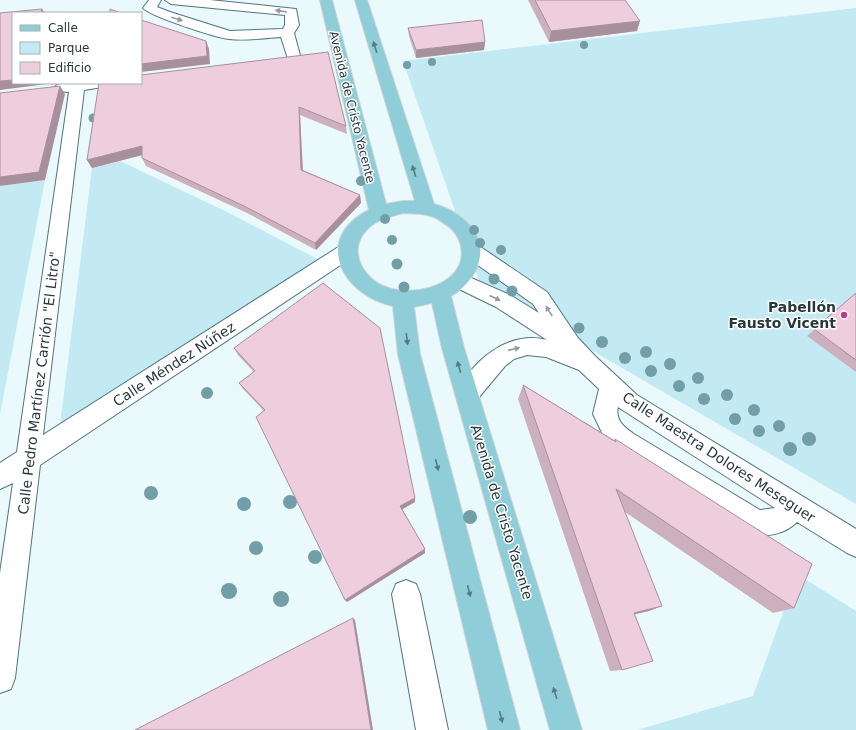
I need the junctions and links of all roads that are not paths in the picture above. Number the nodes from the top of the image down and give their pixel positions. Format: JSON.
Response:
{"nodes":[{"id":1,"x":155,"y":0,"type":"edge"},
{"id":2,"x":171,"y":0,"type":"edge"},
{"id":3,"x":326,"y":0,"type":"edge"},
{"id":4,"x":361,"y":0,"type":"edge"},
{"id":5,"x":287,"y":33,"type":"junction"},
{"id":6,"x":309,"y":57,"type":"edge"},
{"id":7,"x":95,"y":84,"type":"edge"},
{"id":8,"x":77,"y":86,"type":"junction"},
{"id":9,"x":46,"y":90,"type":"edge"},
{"id":10,"x":426,"y":208,"type":"junction"},
{"id":11,"x":378,"y":213,"type":"junction"},
{"id":12,"x":472,"y":251,"type":"junction"},
{"id":13,"x":347,"y":252,"type":"junction"},
{"id":14,"x":450,"y":287,"type":"junction"},
{"id":15,"x":403,"y":300,"type":"junction"},
{"id":16,"x":570,"y":344,"type":"junction"},
{"id":17,"x":587,"y":363,"type":"junction"},
{"id":18,"x":611,"y":386,"type":"junction"},
{"id":19,"x":467,"y":395,"type":"junction"},
{"id":20,"x":29,"y":459,"type":"junction"},
{"id":21,"x":0,"y":477,"type":"edge"},
{"id":22,"x":795,"y":506,"type":"junction"},
{"id":23,"x":856,"y":544,"type":"edge"},
{"id":24,"x":406,"y":594,"type":"dead end"},
{"id":25,"x":0,"y":678,"type":"edge"},
{"id":26,"x":432,"y":730,"type":"edge"},
{"id":27,"x":504,"y":730,"type":"edge"},
{"id":28,"x":566,"y":730,"type":"edge"}],
"edges":[{"from":1,"to":5,"type":"street","one_way":true},
{"from":5,"to":2,"type":"street","one_way":true},
{"from":3,"to":11,"type":"main road","name":"Avenida de Cristo Yacente"},
{"from":10,"to":4,"type":"main road","one_way":true},
{"from":5,"to":6,"type":"street"},
{"from":7,"to":8,"type":"street"},
{"from":8,"to":9,"type":"street"},
{"from":8,"to":20,"type":"street","name":"Calle Pedro Martínez Carrión \"El Litro\""},
{"from":10,"to":11,"type":"main road"},
{"from":10,"to":12,"type":"main road"},
{"from":11,"to":13,"type":"main road"},
{"from":12,"to":14,"type":"main road"},
{"from":16,"to":12,"type":"street","name":"Calle Maestra Dolores Meseguer","one_way":true},
{"from":13,"to":15,"type":"main road"},
{"from":13,"to":20,"type":"street","name":"Calle Méndez Núñez"},
{"from":14,"to":15,"type":"main road"},
{"from":14,"to":16,"type":"street","name":"Calle Maestra Dolores Meseguer","one_way":true},
{"from":19,"to":14,"type":"main road","name":"Avenida de Cristo Yacente","one_way":true},
{"from":15,"to":27,"type":"main road","one_way":true},
{"from":16,"to":17,"type":"street","name":"Calle Maestra Dolores Meseguer"},
{"from":17,"to":18,"type":"street","name":"Calle Maestra Dolores Meseguer"},
{"from":19,"to":17,"type":"street","name":"Calle Maestra Dolores Meseguer","one_way":true},
{"from":18,"to":22,"type":"street","name":"Calle Maestra Dolores Meseguer"},
{"from":18,"to":22,"type":"street"},
{"from":28,"to":19,"type":"main road","name":"Avenida de Cristo Yacente","one_way":true},
{"from":20,"to":21,"type":"street","name":"Calle Méndez Núñez"},
{"from":20,"to":25,"type":"street","name":"Calle Pedro Martínez Carrión \"El Litro\""},
{"from":22,"to":23,"type":"street","name":"Calle Maestra Dolores Meseguer"},
{"from":24,"to":26,"type":"street"}]}
